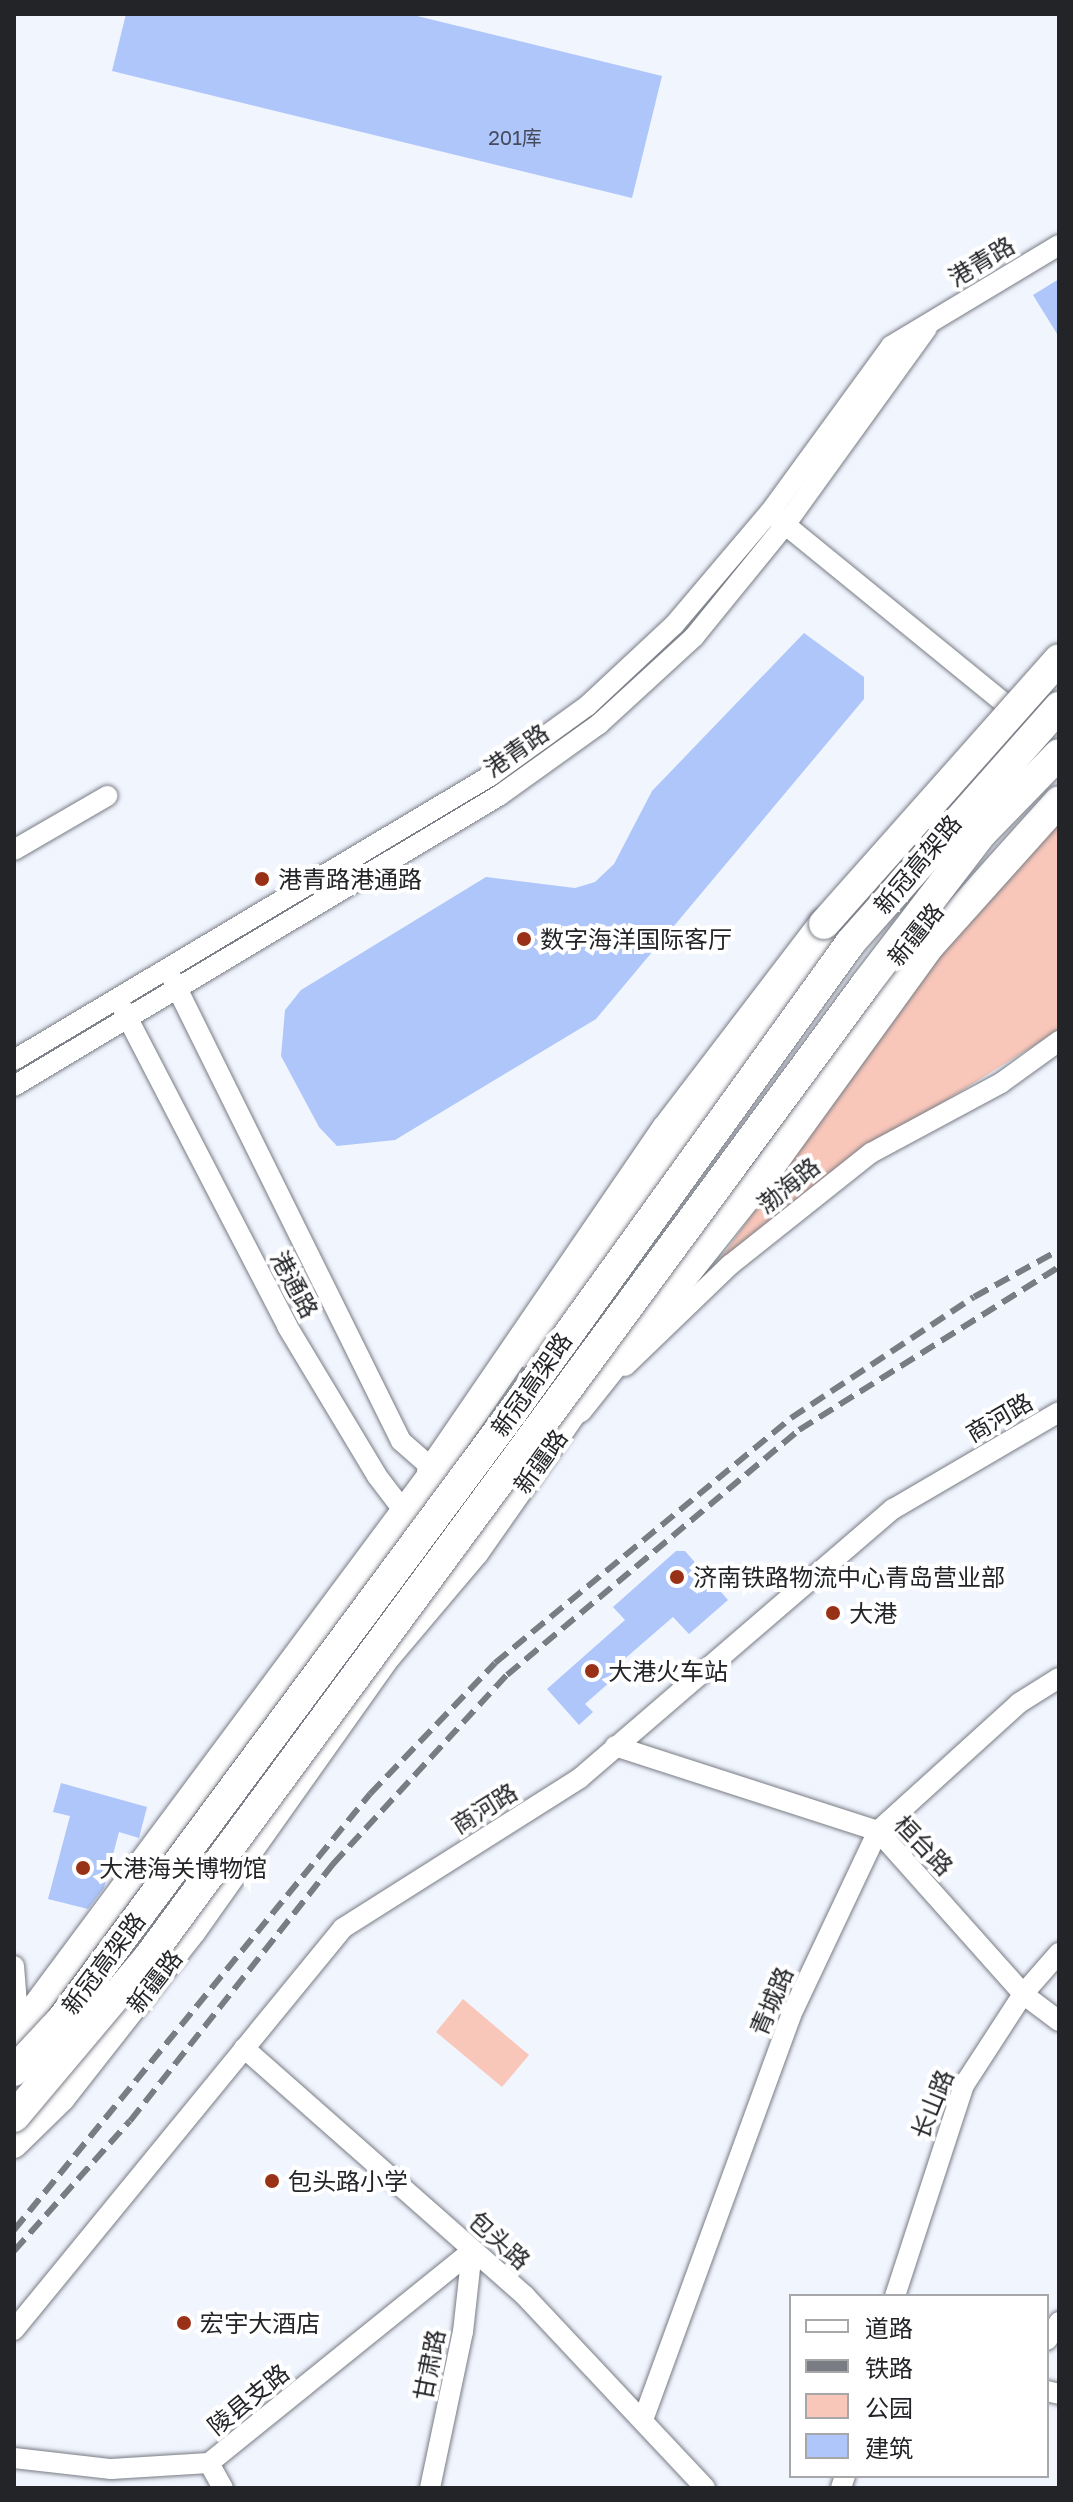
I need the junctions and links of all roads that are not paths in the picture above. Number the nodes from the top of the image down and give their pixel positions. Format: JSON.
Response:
{"nodes":[{"id":1,"x":1059,"y":245,"type":"edge"},
{"id":2,"x":778,"y":518,"type":"junction"},
{"id":3,"x":1059,"y":659,"type":"edge"},
{"id":4,"x":1059,"y":679,"type":"edge"},
{"id":5,"x":1059,"y":707,"type":"edge"},
{"id":6,"x":1022,"y":718,"type":"junction"},
{"id":7,"x":1059,"y":754,"type":"edge"},
{"id":8,"x":1059,"y":773,"type":"edge"},
{"id":9,"x":107,"y":796,"type":"dead end"},
{"id":10,"x":1059,"y":801,"type":"edge"},
{"id":11,"x":14,"y":850,"type":"edge"},
{"id":12,"x":167,"y":969,"type":"junction"},
{"id":13,"x":178,"y":990,"type":"junction"},
{"id":14,"x":117,"y":998,"type":"junction"},
{"id":15,"x":128,"y":1019,"type":"junction"},
{"id":16,"x":1059,"y":1041,"type":"edge"},
{"id":17,"x":14,"y":1060,"type":"edge"},
{"id":18,"x":14,"y":1086,"type":"edge"},
{"id":19,"x":578,"y":1408,"type":"junction"},
{"id":20,"x":1059,"y":1412,"type":"edge"},
{"id":21,"x":432,"y":1472,"type":"junction"},
{"id":22,"x":403,"y":1510,"type":"junction"},
{"id":23,"x":505,"y":1510,"type":"junction"},
{"id":24,"x":476,"y":1552,"type":"junction"},
{"id":25,"x":1059,"y":1678,"type":"edge"},
{"id":26,"x":615,"y":1746,"type":"junction"},
{"id":27,"x":878,"y":1831,"type":"junction"},
{"id":28,"x":1059,"y":1953,"type":"edge"},
{"id":29,"x":14,"y":1966,"type":"edge"},
{"id":30,"x":1023,"y":1994,"type":"junction"},
{"id":31,"x":1059,"y":2021,"type":"edge"},
{"id":32,"x":16,"y":2032,"type":"edge"},
{"id":33,"x":244,"y":2048,"type":"junction"},
{"id":34,"x":14,"y":2071,"type":"edge"},
{"id":35,"x":14,"y":2117,"type":"edge"},
{"id":36,"x":14,"y":2145,"type":"edge"},
{"id":37,"x":472,"y":2251,"type":"junction"},
{"id":38,"x":896,"y":2294,"type":"edge"},
{"id":39,"x":14,"y":2330,"type":"edge"},
{"id":40,"x":643,"y":2420,"type":"junction"},
{"id":41,"x":14,"y":2449,"type":"edge"},
{"id":42,"x":14,"y":2458,"type":"edge"},
{"id":43,"x":35,"y":2462,"type":"junction"},
{"id":44,"x":209,"y":2463,"type":"junction"},
{"id":45,"x":223,"y":2488,"type":"edge"},
{"id":46,"x":430,"y":2488,"type":"edge"},
{"id":47,"x":705,"y":2488,"type":"edge"}],
"edges":[{"from":1,"to":2,"type":"street","name":"港青路"},
{"from":2,"to":6,"type":"street"},
{"from":2,"to":12,"type":"street","name":"港青路"},
{"from":2,"to":13,"type":"street","name":"港青路"},
{"from":3,"to":21,"type":"highway","bridge":true},
{"from":4,"to":6,"type":"main road"},
{"from":5,"to":34,"type":"highway","name":"新冠高架路","bridge":true},
{"from":6,"to":21,"type":"main road"},
{"from":7,"to":35,"type":"highway","name":"新冠高架路","bridge":true},
{"from":8,"to":19,"type":"main road","name":"新疆路"},
{"from":9,"to":11,"type":"street"},
{"from":10,"to":19,"type":"highway"},
{"from":12,"to":13,"type":"street","name":"港通路"},
{"from":12,"to":14,"type":"street","name":"港青路"},
{"from":13,"to":15,"type":"street","name":"港青路"},
{"from":13,"to":21,"type":"street","name":"港通路"},
{"from":14,"to":15,"type":"street","name":"港通路"},
{"from":14,"to":17,"type":"street","name":"港青路"},
{"from":15,"to":18,"type":"street","name":"港青路"},
{"from":15,"to":22,"type":"street","name":"港通路"},
{"from":16,"to":19,"type":"street","name":"渤海路"},
{"from":19,"to":23,"type":"main road","name":"新疆路"},
{"from":20,"to":26,"type":"street","name":"商河路"},
{"from":21,"to":22,"type":"main road"},
{"from":21,"to":23,"type":"street","name":"港通路"},
{"from":22,"to":24,"type":"street","name":"港通路"},
{"from":22,"to":32,"type":"main road"},
{"from":23,"to":24,"type":"main road","name":"新疆路"},
{"from":24,"to":36,"type":"main road","name":"新疆路"},
{"from":25,"to":27,"type":"street","name":"青城路"},
{"from":26,"to":27,"type":"street","name":"桓台路"},
{"from":26,"to":33,"type":"street","name":"商河路"},
{"from":27,"to":30,"type":"street","name":"桓台路"},
{"from":27,"to":40,"type":"street","name":"青城路"},
{"from":28,"to":30,"type":"street","name":"长山路"},
{"from":29,"to":32,"type":"street"},
{"from":30,"to":31,"type":"street","name":"桓台路"},
{"from":30,"to":38,"type":"street","name":"长山路"},
{"from":33,"to":37,"type":"street","name":"包头路"},
{"from":33,"to":39,"type":"street","name":"商河路"},
{"from":37,"to":40,"type":"street","name":"包头路"},
{"from":37,"to":44,"type":"street","name":"陵县支路"},
{"from":37,"to":46,"type":"street","name":"甘肃路"},
{"from":40,"to":47,"type":"street","name":"包头路"},
{"from":41,"to":43,"type":"street"},
{"from":42,"to":43,"type":"street","name":"陵县支路"},
{"from":43,"to":44,"type":"street","name":"陵县支路"},
{"from":44,"to":45,"type":"street"}]}
